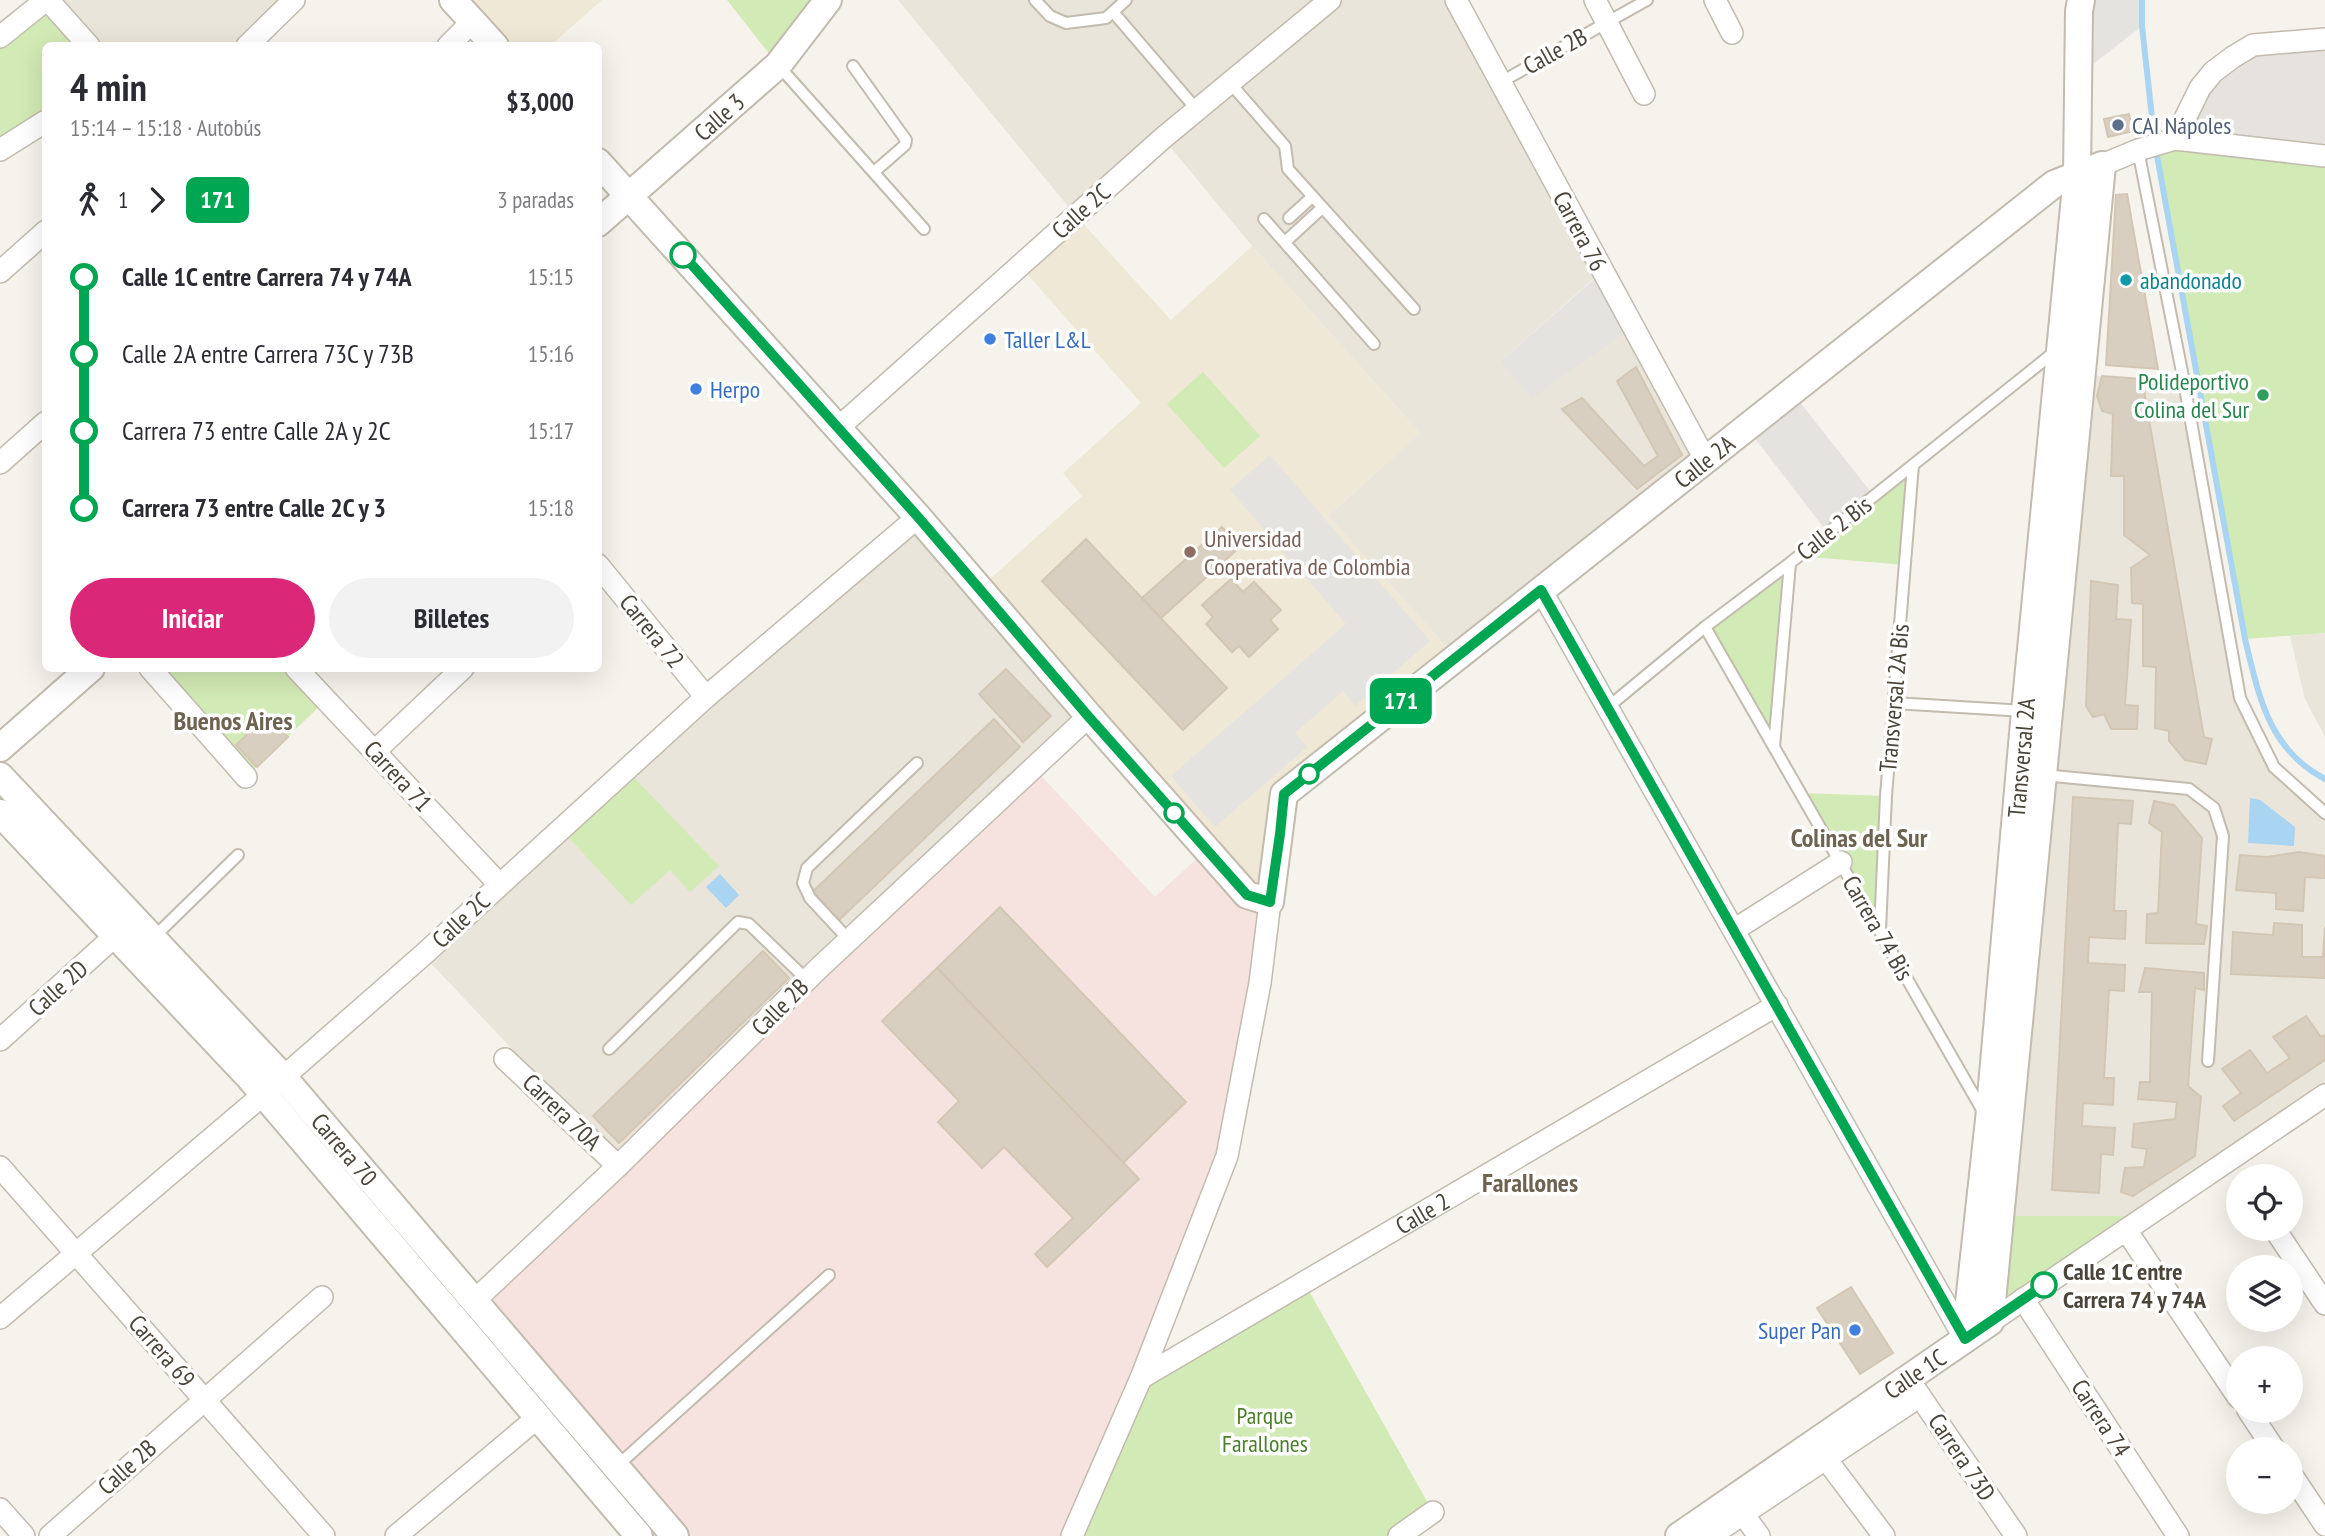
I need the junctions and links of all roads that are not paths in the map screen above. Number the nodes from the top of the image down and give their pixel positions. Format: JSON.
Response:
{"nodes":[{"id":1,"x":47,"y":0,"type":"edge"},
{"id":2,"x":294,"y":0,"type":"edge"},
{"id":3,"x":453,"y":0,"type":"edge"},
{"id":4,"x":828,"y":0,"type":"edge"},
{"id":5,"x":1035,"y":0,"type":"edge"},
{"id":6,"x":1126,"y":0,"type":"edge"},
{"id":7,"x":1330,"y":0,"type":"edge"},
{"id":8,"x":1456,"y":0,"type":"edge"},
{"id":9,"x":1595,"y":0,"type":"edge"},
{"id":10,"x":1647,"y":0,"type":"edge"},
{"id":11,"x":1715,"y":0,"type":"edge"},
{"id":12,"x":2081,"y":0,"type":"edge"},
{"id":13,"x":1114,"y":12,"type":"junction"},
{"id":14,"x":473,"y":21,"type":"junction"},
{"id":15,"x":1607,"y":22,"type":"junction"},
{"id":16,"x":1732,"y":33,"type":"dead end"},
{"id":17,"x":0,"y":37,"type":"edge"},
{"id":18,"x":2325,"y":39,"type":"edge"},
{"id":19,"x":85,"y":42,"type":"edge"},
{"id":20,"x":251,"y":42,"type":"edge"},
{"id":21,"x":452,"y":42,"type":"edge"},
{"id":22,"x":491,"y":42,"type":"edge"},
{"id":23,"x":778,"y":65,"type":"junction"},
{"id":24,"x":853,"y":66,"type":"dead end"},
{"id":25,"x":1501,"y":82,"type":"junction"},
{"id":26,"x":1231,"y":83,"type":"junction"},
{"id":27,"x":1644,"y":94,"type":"dead end"},
{"id":28,"x":1197,"y":110,"type":"junction"},
{"id":29,"x":42,"y":124,"type":"edge"},
{"id":30,"x":2175,"y":139,"type":"junction"},
{"id":31,"x":0,"y":150,"type":"edge"},
{"id":32,"x":2138,"y":150,"type":"junction"},
{"id":33,"x":2325,"y":156,"type":"edge"},
{"id":34,"x":2102,"y":165,"type":"junction"},
{"id":35,"x":602,"y":166,"type":"edge"},
{"id":36,"x":874,"y":172,"type":"junction"},
{"id":37,"x":2077,"y":176,"type":"junction"},
{"id":38,"x":629,"y":196,"type":"junction"},
{"id":39,"x":1312,"y":197,"type":"junction"},
{"id":40,"x":1322,"y":208,"type":"junction"},
{"id":41,"x":1289,"y":218,"type":"dead end"},
{"id":42,"x":1264,"y":219,"type":"dead end"},
{"id":43,"x":602,"y":220,"type":"edge"},
{"id":44,"x":924,"y":229,"type":"dead end"},
{"id":45,"x":42,"y":234,"type":"edge"},
{"id":46,"x":1285,"y":242,"type":"junction"},
{"id":47,"x":0,"y":271,"type":"edge"},
{"id":48,"x":1414,"y":309,"type":"dead end"},
{"id":49,"x":1374,"y":344,"type":"dead end"},
{"id":50,"x":2059,"y":348,"type":"junction"},
{"id":51,"x":42,"y":426,"type":"edge"},
{"id":52,"x":838,"y":428,"type":"junction"},
{"id":53,"x":1706,"y":461,"type":"junction"},
{"id":54,"x":0,"y":463,"type":"edge"},
{"id":55,"x":1913,"y":465,"type":"junction"},
{"id":56,"x":918,"y":517,"type":"junction"},
{"id":57,"x":1790,"y":563,"type":"junction"},
{"id":58,"x":602,"y":570,"type":"edge"},
{"id":59,"x":1541,"y":590,"type":"junction"},
{"id":60,"x":1705,"y":626,"type":"junction"},
{"id":61,"x":86,"y":672,"type":"edge"},
{"id":62,"x":154,"y":672,"type":"edge"},
{"id":63,"x":300,"y":672,"type":"edge"},
{"id":64,"x":459,"y":672,"type":"edge"},
{"id":65,"x":706,"y":697,"type":"junction"},
{"id":66,"x":1894,"y":703,"type":"junction"},
{"id":67,"x":1608,"y":707,"type":"junction"},
{"id":68,"x":2025,"y":710,"type":"junction"},
{"id":69,"x":1088,"y":716,"type":"junction"},
{"id":70,"x":1774,"y":747,"type":"junction"},
{"id":71,"x":0,"y":748,"type":"edge"},
{"id":72,"x":374,"y":751,"type":"junction"},
{"id":73,"x":917,"y":764,"type":"dead end"},
{"id":74,"x":2031,"y":774,"type":"junction"},
{"id":75,"x":0,"y":776,"type":"edge"},
{"id":76,"x":246,"y":777,"type":"dead end"},
{"id":77,"x":0,"y":813,"type":"edge"},
{"id":78,"x":2325,"y":813,"type":"edge"},
{"id":79,"x":239,"y":855,"type":"dead end"},
{"id":80,"x":1841,"y":862,"type":"junction"},
{"id":81,"x":499,"y":884,"type":"junction"},
{"id":82,"x":1270,"y":902,"type":"junction"},
{"id":83,"x":1734,"y":930,"type":"junction"},
{"id":84,"x":1880,"y":931,"type":"junction"},
{"id":85,"x":116,"y":935,"type":"junction"},
{"id":86,"x":152,"y":938,"type":"junction"},
{"id":87,"x":849,"y":940,"type":"junction"},
{"id":88,"x":807,"y":980,"type":"junction"},
{"id":89,"x":1777,"y":1006,"type":"junction"},
{"id":90,"x":0,"y":1040,"type":"edge"},
{"id":91,"x":609,"y":1049,"type":"dead end"},
{"id":92,"x":506,"y":1059,"type":"dead end"},
{"id":93,"x":2208,"y":1061,"type":"dead end"},
{"id":94,"x":274,"y":1086,"type":"junction"},
{"id":95,"x":2325,"y":1095,"type":"edge"},
{"id":96,"x":1989,"y":1120,"type":"junction"},
{"id":97,"x":2238,"y":1164,"type":"edge"},
{"id":98,"x":618,"y":1166,"type":"junction"},
{"id":99,"x":0,"y":1167,"type":"edge"},
{"id":100,"x":2226,"y":1172,"type":"edge"},
{"id":101,"x":2126,"y":1230,"type":"junction"},
{"id":102,"x":2283,"y":1241,"type":"edge"},
{"id":103,"x":76,"y":1254,"type":"junction"},
{"id":104,"x":828,"y":1275,"type":"dead end"},
{"id":105,"x":322,"y":1297,"type":"dead end"},
{"id":106,"x":2023,"y":1299,"type":"junction"},
{"id":107,"x":474,"y":1301,"type":"junction"},
{"id":108,"x":2325,"y":1304,"type":"edge"},
{"id":109,"x":0,"y":1318,"type":"edge"},
{"id":110,"x":1990,"y":1322,"type":"junction"},
{"id":111,"x":1965,"y":1339,"type":"junction"},
{"id":112,"x":1141,"y":1378,"type":"junction"},
{"id":113,"x":2226,"y":1378,"type":"edge"},
{"id":114,"x":1914,"y":1387,"type":"junction"},
{"id":115,"x":204,"y":1399,"type":"junction"},
{"id":116,"x":537,"y":1418,"type":"junction"},
{"id":117,"x":1826,"y":1459,"type":"junction"},
{"id":118,"x":616,"y":1467,"type":"junction"},
{"id":119,"x":2303,"y":1493,"type":"edge"},
{"id":120,"x":0,"y":1509,"type":"edge"},
{"id":121,"x":1433,"y":1512,"type":"dead end"},
{"id":122,"x":1743,"y":1514,"type":"junction"},
{"id":123,"x":2325,"y":1525,"type":"edge"},
{"id":124,"x":24,"y":1536,"type":"edge"},
{"id":125,"x":50,"y":1536,"type":"edge"},
{"id":126,"x":324,"y":1536,"type":"edge"},
{"id":127,"x":396,"y":1536,"type":"edge"},
{"id":128,"x":639,"y":1536,"type":"edge"},
{"id":129,"x":675,"y":1536,"type":"edge"},
{"id":130,"x":1072,"y":1536,"type":"edge"},
{"id":131,"x":1399,"y":1536,"type":"edge"},
{"id":132,"x":1679,"y":1536,"type":"edge"},
{"id":133,"x":1710,"y":1536,"type":"edge"},
{"id":134,"x":1759,"y":1536,"type":"edge"},
{"id":135,"x":1884,"y":1536,"type":"edge"},
{"id":136,"x":2016,"y":1536,"type":"edge"},
{"id":137,"x":2178,"y":1536,"type":"edge"}],
"edges":[{"from":1,"to":17,"type":"street"},
{"from":1,"to":19,"type":"street"},
{"from":2,"to":20,"type":"street"},
{"from":3,"to":14,"type":"street"},
{"from":4,"to":23,"type":"street","name":"Calle 3"},
{"from":5,"to":13,"type":"lane"},
{"from":6,"to":13,"type":"lane"},
{"from":7,"to":26,"type":"street","name":"Calle 2C"},
{"from":8,"to":25,"type":"street","name":"Carrera 76"},
{"from":9,"to":15,"type":"street"},
{"from":10,"to":15,"type":"lane","name":"Calle 2B"},
{"from":11,"to":16,"type":"street"},
{"from":12,"to":37,"type":"street"},
{"from":13,"to":28,"type":"lane"},
{"from":14,"to":21,"type":"street"},
{"from":14,"to":22,"type":"street"},
{"from":15,"to":25,"type":"lane","name":"Calle 2B"},
{"from":15,"to":27,"type":"street"},
{"from":18,"to":30,"type":"street"},
{"from":23,"to":36,"type":"lane"},
{"from":23,"to":38,"type":"street","name":"Calle 3"},
{"from":24,"to":36,"type":"lane"},
{"from":25,"to":53,"type":"street","name":"Carrera 76"},
{"from":26,"to":28,"type":"street","name":"Calle 2C"},
{"from":26,"to":39,"type":"lane"},
{"from":28,"to":52,"type":"street","name":"Calle 2C"},
{"from":29,"to":31,"type":"street"},
{"from":30,"to":32,"type":"street"},
{"from":30,"to":33,"type":"street"},
{"from":32,"to":34,"type":"street"},
{"from":32,"to":78,"type":"lane"},
{"from":34,"to":37,"type":"street"},
{"from":34,"to":74,"type":"street","name":"Transversal 2A"},
{"from":35,"to":38,"type":"street"},
{"from":36,"to":44,"type":"lane"},
{"from":37,"to":50,"type":"street","name":"Transversal 2A"},
{"from":37,"to":53,"type":"street","name":"Calle 2A"},
{"from":38,"to":43,"type":"street","name":"Calle 3"},
{"from":38,"to":52,"type":"street"},
{"from":39,"to":40,"type":"lane"},
{"from":39,"to":41,"type":"lane"},
{"from":40,"to":46,"type":"lane"},
{"from":40,"to":48,"type":"lane"},
{"from":42,"to":46,"type":"lane"},
{"from":45,"to":47,"type":"street"},
{"from":46,"to":49,"type":"lane"},
{"from":50,"to":55,"type":"lane","name":"Calle 2 Bis"},
{"from":50,"to":68,"type":"street","name":"Transversal 2A"},
{"from":51,"to":54,"type":"street"},
{"from":52,"to":56,"type":"street"},
{"from":53,"to":59,"type":"street","name":"Calle 2A"},
{"from":55,"to":57,"type":"lane","name":"Calle 2 Bis"},
{"from":55,"to":66,"type":"lane","name":"Transversal 2A Bis"},
{"from":56,"to":65,"type":"street","name":"Calle 2C"},
{"from":56,"to":69,"type":"street"},
{"from":57,"to":60,"type":"lane","name":"Calle 2 Bis"},
{"from":57,"to":70,"type":"lane"},
{"from":58,"to":65,"type":"street","name":"Carrera 72"},
{"from":59,"to":67,"type":"street"},
{"from":59,"to":82,"type":"street","name":"Calle 2A"},
{"from":60,"to":67,"type":"lane","name":"Calle 2 Bis"},
{"from":60,"to":70,"type":"lane","name":"Carrera 74 Bis"},
{"from":61,"to":71,"type":"street"},
{"from":62,"to":76,"type":"street"},
{"from":63,"to":72,"type":"street","name":"Carrera 71"},
{"from":64,"to":72,"type":"street"},
{"from":65,"to":81,"type":"street","name":"Calle 2C"},
{"from":66,"to":68,"type":"lane"},
{"from":66,"to":84,"type":"lane","name":"Transversal 2A Bis"},
{"from":67,"to":83,"type":"street"},
{"from":68,"to":74,"type":"street","name":"Transversal 2A"},
{"from":69,"to":82,"type":"street"},
{"from":69,"to":87,"type":"street","name":"Calle 2B"},
{"from":70,"to":80,"type":"lane","name":"Carrera 74 Bis"},
{"from":72,"to":81,"type":"street","name":"Carrera 71"},
{"from":73,"to":87,"type":"lane"},
{"from":74,"to":93,"type":"lane"},
{"from":74,"to":96,"type":"street","name":"Transversal 2A"},
{"from":74,"to":110,"type":"street","name":"Transversal 2A"},
{"from":75,"to":86,"type":"street","name":"Carrera 70"},
{"from":77,"to":85,"type":"street","name":"Carrera 70"},
{"from":79,"to":86,"type":"lane"},
{"from":80,"to":83,"type":"street"},
{"from":80,"to":84,"type":"lane","name":"Carrera 74 Bis"},
{"from":81,"to":94,"type":"street","name":"Calle 2C"},
{"from":82,"to":112,"type":"street"},
{"from":83,"to":89,"type":"street"},
{"from":84,"to":96,"type":"lane","name":"Carrera 74 Bis"},
{"from":85,"to":90,"type":"street","name":"Calle 2D"},
{"from":85,"to":94,"type":"street","name":"Carrera 70"},
{"from":86,"to":94,"type":"street","name":"Carrera 70"},
{"from":87,"to":88,"type":"street","name":"Calle 2B"},
{"from":88,"to":91,"type":"lane"},
{"from":88,"to":98,"type":"street","name":"Calle 2B"},
{"from":89,"to":111,"type":"street"},
{"from":89,"to":112,"type":"street","name":"Calle 2"},
{"from":92,"to":98,"type":"street","name":"Carrera 70A"},
{"from":94,"to":103,"type":"street","name":"Calle 2C"},
{"from":94,"to":107,"type":"street","name":"Carrera 70"},
{"from":94,"to":116,"type":"street","name":"Carrera 70"},
{"from":95,"to":97,"type":"street","name":"Calle 1C"},
{"from":96,"to":111,"type":"street","name":"Transversal 2A"},
{"from":98,"to":107,"type":"street","name":"Calle 2B"},
{"from":99,"to":103,"type":"street","name":"Carrera 69"},
{"from":100,"to":101,"type":"street","name":"Calle 1C"},
{"from":101,"to":106,"type":"street","name":"Calle 1C"},
{"from":101,"to":113,"type":"street"},
{"from":102,"to":108,"type":"street"},
{"from":103,"to":109,"type":"street","name":"Calle 2C"},
{"from":103,"to":115,"type":"street","name":"Carrera 69"},
{"from":104,"to":118,"type":"lane"},
{"from":105,"to":115,"type":"street","name":"Calle 2B"},
{"from":106,"to":110,"type":"street","name":"Calle 1C"},
{"from":106,"to":137,"type":"street","name":"Carrera 74"},
{"from":107,"to":118,"type":"street","name":"Carrera 70"},
{"from":110,"to":111,"type":"street","name":"Calle 1C"},
{"from":111,"to":114,"type":"street","name":"Calle 1C"},
{"from":112,"to":130,"type":"street"},
{"from":114,"to":117,"type":"street"},
{"from":114,"to":132,"type":"street","name":"Calle 1C"},
{"from":114,"to":136,"type":"street","name":"Carrera 73D"},
{"from":115,"to":125,"type":"street","name":"Calle 2B"},
{"from":115,"to":126,"type":"street","name":"Carrera 69"},
{"from":116,"to":127,"type":"street"},
{"from":116,"to":128,"type":"street","name":"Carrera 70"},
{"from":117,"to":122,"type":"street"},
{"from":117,"to":135,"type":"street"},
{"from":118,"to":129,"type":"street","name":"Carrera 70"},
{"from":119,"to":123,"type":"street"},
{"from":120,"to":124,"type":"street"},
{"from":121,"to":131,"type":"street"},
{"from":122,"to":133,"type":"street"},
{"from":122,"to":134,"type":"street"}]}
